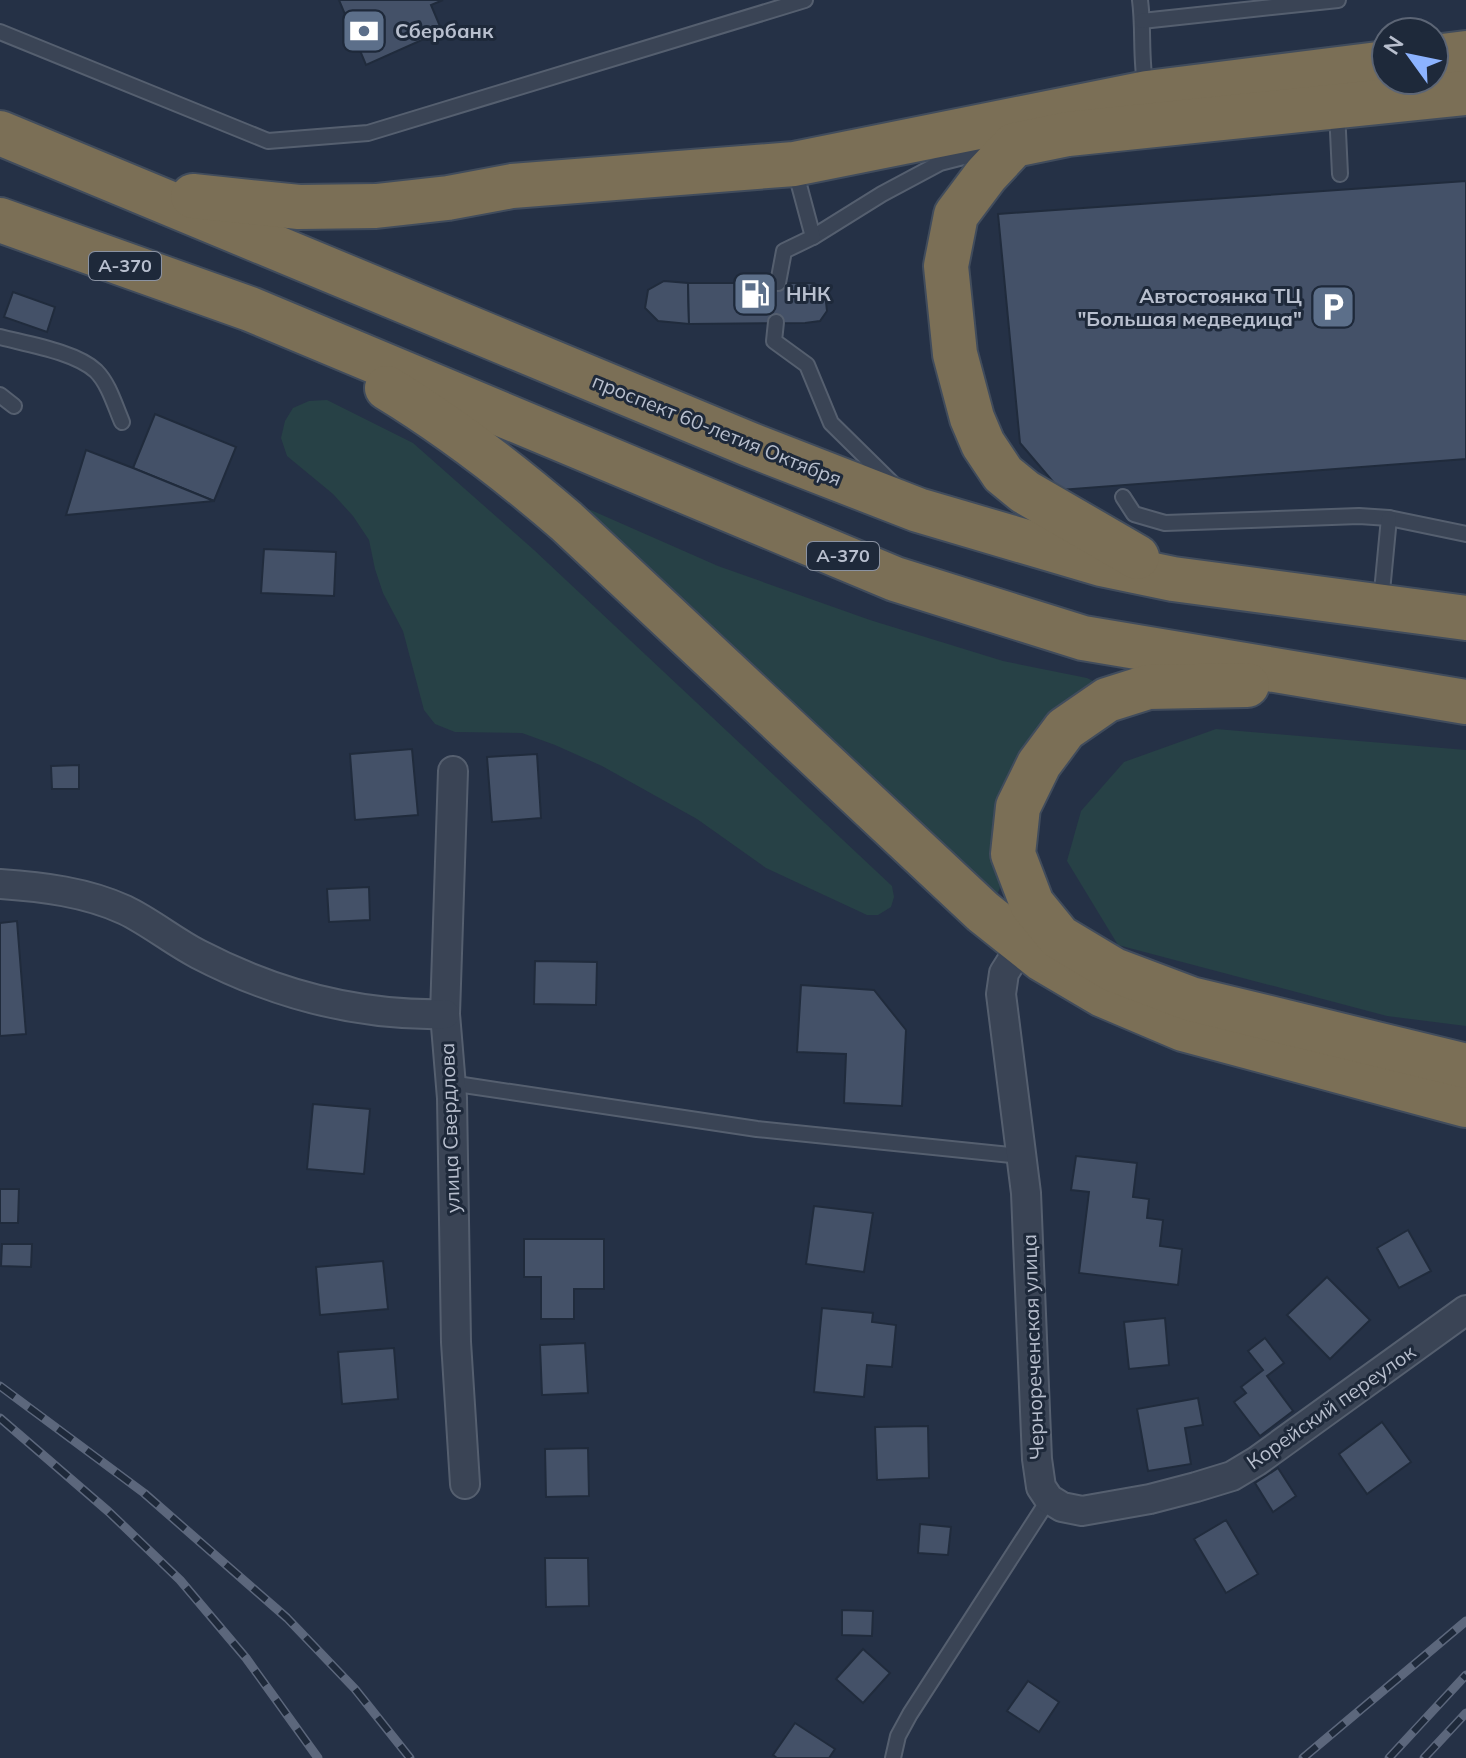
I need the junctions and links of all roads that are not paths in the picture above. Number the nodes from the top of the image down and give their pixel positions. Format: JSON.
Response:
{"nodes":[{"id":1,"x":805,"y":0,"type":"edge"},
{"id":2,"x":1140,"y":0,"type":"edge"},
{"id":3,"x":1338,"y":0,"type":"edge"},
{"id":4,"x":1142,"y":21,"type":"junction"},
{"id":5,"x":0,"y":32,"type":"edge"},
{"id":6,"x":1370,"y":66,"type":"edge"},
{"id":7,"x":1466,"y":93,"type":"edge"},
{"id":8,"x":1337,"y":106,"type":"junction"},
{"id":9,"x":1151,"y":109,"type":"junction"},
{"id":10,"x":0,"y":133,"type":"edge"},
{"id":11,"x":1014,"y":145,"type":"junction"},
{"id":12,"x":794,"y":164,"type":"junction"},
{"id":13,"x":1340,"y":174,"type":"dead end"},
{"id":14,"x":120,"y":181,"type":"junction"},
{"id":15,"x":0,"y":220,"type":"edge"},
{"id":16,"x":813,"y":237,"type":"junction"},
{"id":17,"x":778,"y":283,"type":"dead end"},
{"id":18,"x":250,"y":309,"type":"junction"},
{"id":19,"x":776,"y":322,"type":"dead end"},
{"id":20,"x":0,"y":337,"type":"edge"},
{"id":21,"x":0,"y":395,"type":"edge"},
{"id":22,"x":14,"y":406,"type":"dead end"},
{"id":23,"x":122,"y":422,"type":"dead end"},
{"id":24,"x":1123,"y":497,"type":"dead end"},
{"id":25,"x":918,"y":510,"type":"junction"},
{"id":26,"x":1389,"y":518,"type":"junction"},
{"id":27,"x":1466,"y":534,"type":"edge"},
{"id":28,"x":1173,"y":579,"type":"junction"},
{"id":29,"x":1380,"y":606,"type":"junction"},
{"id":30,"x":1466,"y":618,"type":"edge"},
{"id":31,"x":1466,"y":703,"type":"edge"},
{"id":32,"x":453,"y":771,"type":"dead end"},
{"id":33,"x":0,"y":884,"type":"edge"},
{"id":34,"x":1023,"y":943,"type":"junction"},
{"id":35,"x":445,"y":1014,"type":"junction"},
{"id":36,"x":1466,"y":1066,"type":"edge"},
{"id":37,"x":450,"y":1083,"type":"junction"},
{"id":38,"x":1466,"y":1105,"type":"edge"},
{"id":39,"x":1021,"y":1156,"type":"junction"},
{"id":40,"x":1466,"y":1310,"type":"edge"},
{"id":41,"x":465,"y":1484,"type":"dead end"},
{"id":42,"x":1049,"y":1499,"type":"junction"},
{"id":43,"x":893,"y":1758,"type":"edge"}],
"edges":[{"from":1,"to":5,"type":"lane"},
{"from":2,"to":4,"type":"lane"},
{"from":3,"to":4,"type":"lane"},
{"from":4,"to":9,"type":"lane"},
{"from":6,"to":9,"type":"highway"},
{"from":7,"to":8,"type":"highway"},
{"from":8,"to":9,"type":"highway"},
{"from":8,"to":13,"type":"lane"},
{"from":9,"to":11,"type":"highway"},
{"from":9,"to":12,"type":"highway"},
{"from":10,"to":14,"type":"highway","name":"проспект 60-летия Октября"},
{"from":11,"to":16,"type":"lane"},
{"from":11,"to":28,"type":"highway"},
{"from":12,"to":14,"type":"highway"},
{"from":12,"to":16,"type":"lane"},
{"from":14,"to":25,"type":"highway","name":"проспект 60-летия Октября"},
{"from":15,"to":18,"type":"highway","number":"А-370"},
{"from":16,"to":17,"type":"lane"},
{"from":18,"to":31,"type":"highway","number":"А-370"},
{"from":18,"to":34,"type":"highway"},
{"from":19,"to":25,"type":"lane"},
{"from":20,"to":23,"type":"lane"},
{"from":21,"to":22,"type":"lane"},
{"from":24,"to":26,"type":"lane"},
{"from":25,"to":28,"type":"highway","name":"проспект 60-летия Октября"},
{"from":26,"to":27,"type":"lane"},
{"from":26,"to":29,"type":"lane"},
{"from":28,"to":29,"type":"highway","name":"проспект 60-летия Октября"},
{"from":29,"to":30,"type":"highway","name":"проспект 60-летия Октября"},
{"from":31,"to":36,"type":"highway"},
{"from":32,"to":35,"type":"street","name":"улица Свердлова"},
{"from":33,"to":35,"type":"street"},
{"from":34,"to":38,"type":"highway"},
{"from":34,"to":39,"type":"street","name":"Чернореченская улица"},
{"from":35,"to":37,"type":"street","name":"улица Свердлова"},
{"from":37,"to":39,"type":"lane"},
{"from":37,"to":41,"type":"street","name":"улица Свердлова"},
{"from":39,"to":42,"type":"street","name":"Чернореченская улица"},
{"from":40,"to":42,"type":"street","name":"Корейский переулок"},
{"from":42,"to":43,"type":"lane"}]}
